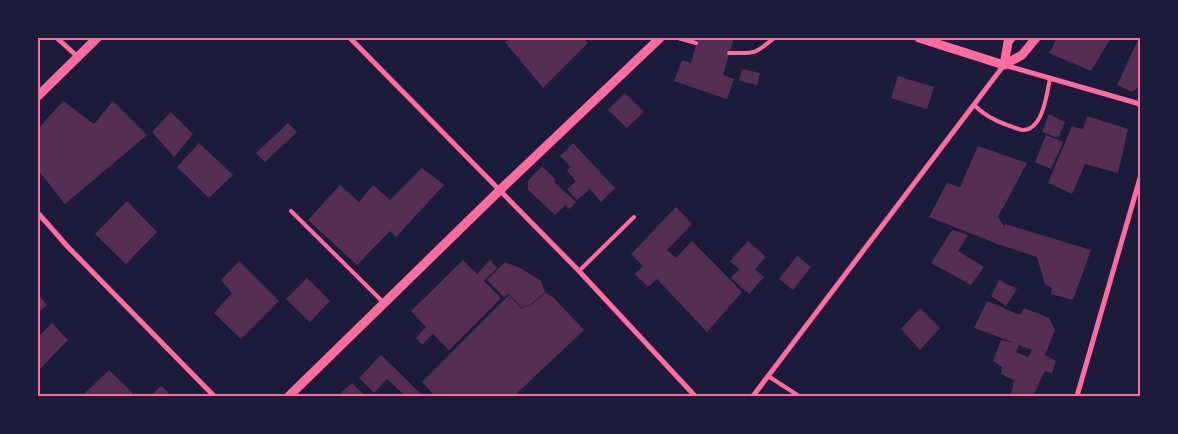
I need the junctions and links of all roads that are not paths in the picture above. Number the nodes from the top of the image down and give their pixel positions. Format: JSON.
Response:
{"nodes":[{"id":1,"x":56,"y":38,"type":"edge"},
{"id":2,"x":97,"y":38,"type":"edge"},
{"id":3,"x":350,"y":38,"type":"edge"},
{"id":4,"x":660,"y":38,"type":"edge"},
{"id":5,"x":678,"y":38,"type":"edge"},
{"id":6,"x":774,"y":38,"type":"edge"},
{"id":7,"x":919,"y":38,"type":"edge"},
{"id":8,"x":1011,"y":38,"type":"edge"},
{"id":9,"x":1036,"y":38,"type":"edge"},
{"id":10,"x":696,"y":43,"type":"dead end"},
{"id":11,"x":729,"y":53,"type":"dead end"},
{"id":12,"x":78,"y":57,"type":"junction"},
{"id":13,"x":1004,"y":65,"type":"junction"},
{"id":14,"x":1050,"y":78,"type":"junction"},
{"id":15,"x":38,"y":96,"type":"edge"},
{"id":16,"x":1140,"y":104,"type":"edge"},
{"id":17,"x":974,"y":105,"type":"junction"},
{"id":18,"x":1140,"y":178,"type":"edge"},
{"id":19,"x":500,"y":190,"type":"junction"},
{"id":20,"x":290,"y":211,"type":"dead end"},
{"id":21,"x":38,"y":213,"type":"edge"},
{"id":22,"x":634,"y":217,"type":"dead end"},
{"id":23,"x":579,"y":271,"type":"junction"},
{"id":24,"x":384,"y":304,"type":"junction"},
{"id":25,"x":768,"y":376,"type":"junction"},
{"id":26,"x":214,"y":396,"type":"edge"},
{"id":27,"x":289,"y":396,"type":"edge"},
{"id":28,"x":695,"y":396,"type":"edge"},
{"id":29,"x":753,"y":396,"type":"edge"},
{"id":30,"x":799,"y":396,"type":"edge"},
{"id":31,"x":1078,"y":396,"type":"edge"}],
"edges":[{"from":1,"to":12,"type":"street"},
{"from":2,"to":12,"type":"street"},
{"from":3,"to":19,"type":"street"},
{"from":4,"to":19,"type":"street"},
{"from":5,"to":10,"type":"lane"},
{"from":6,"to":11,"type":"lane"},
{"from":7,"to":13,"type":"street"},
{"from":8,"to":13,"type":"street"},
{"from":9,"to":13,"type":"street"},
{"from":12,"to":15,"type":"street"},
{"from":13,"to":14,"type":"street"},
{"from":13,"to":17,"type":"street"},
{"from":14,"to":16,"type":"street"},
{"from":14,"to":17,"type":"lane"},
{"from":17,"to":25,"type":"street"},
{"from":18,"to":31,"type":"street"},
{"from":19,"to":23,"type":"street"},
{"from":19,"to":24,"type":"street"},
{"from":20,"to":24,"type":"lane"},
{"from":21,"to":26,"type":"street"},
{"from":22,"to":23,"type":"lane"},
{"from":23,"to":28,"type":"street"},
{"from":24,"to":27,"type":"street"},
{"from":25,"to":29,"type":"street"},
{"from":25,"to":30,"type":"lane"}]}
